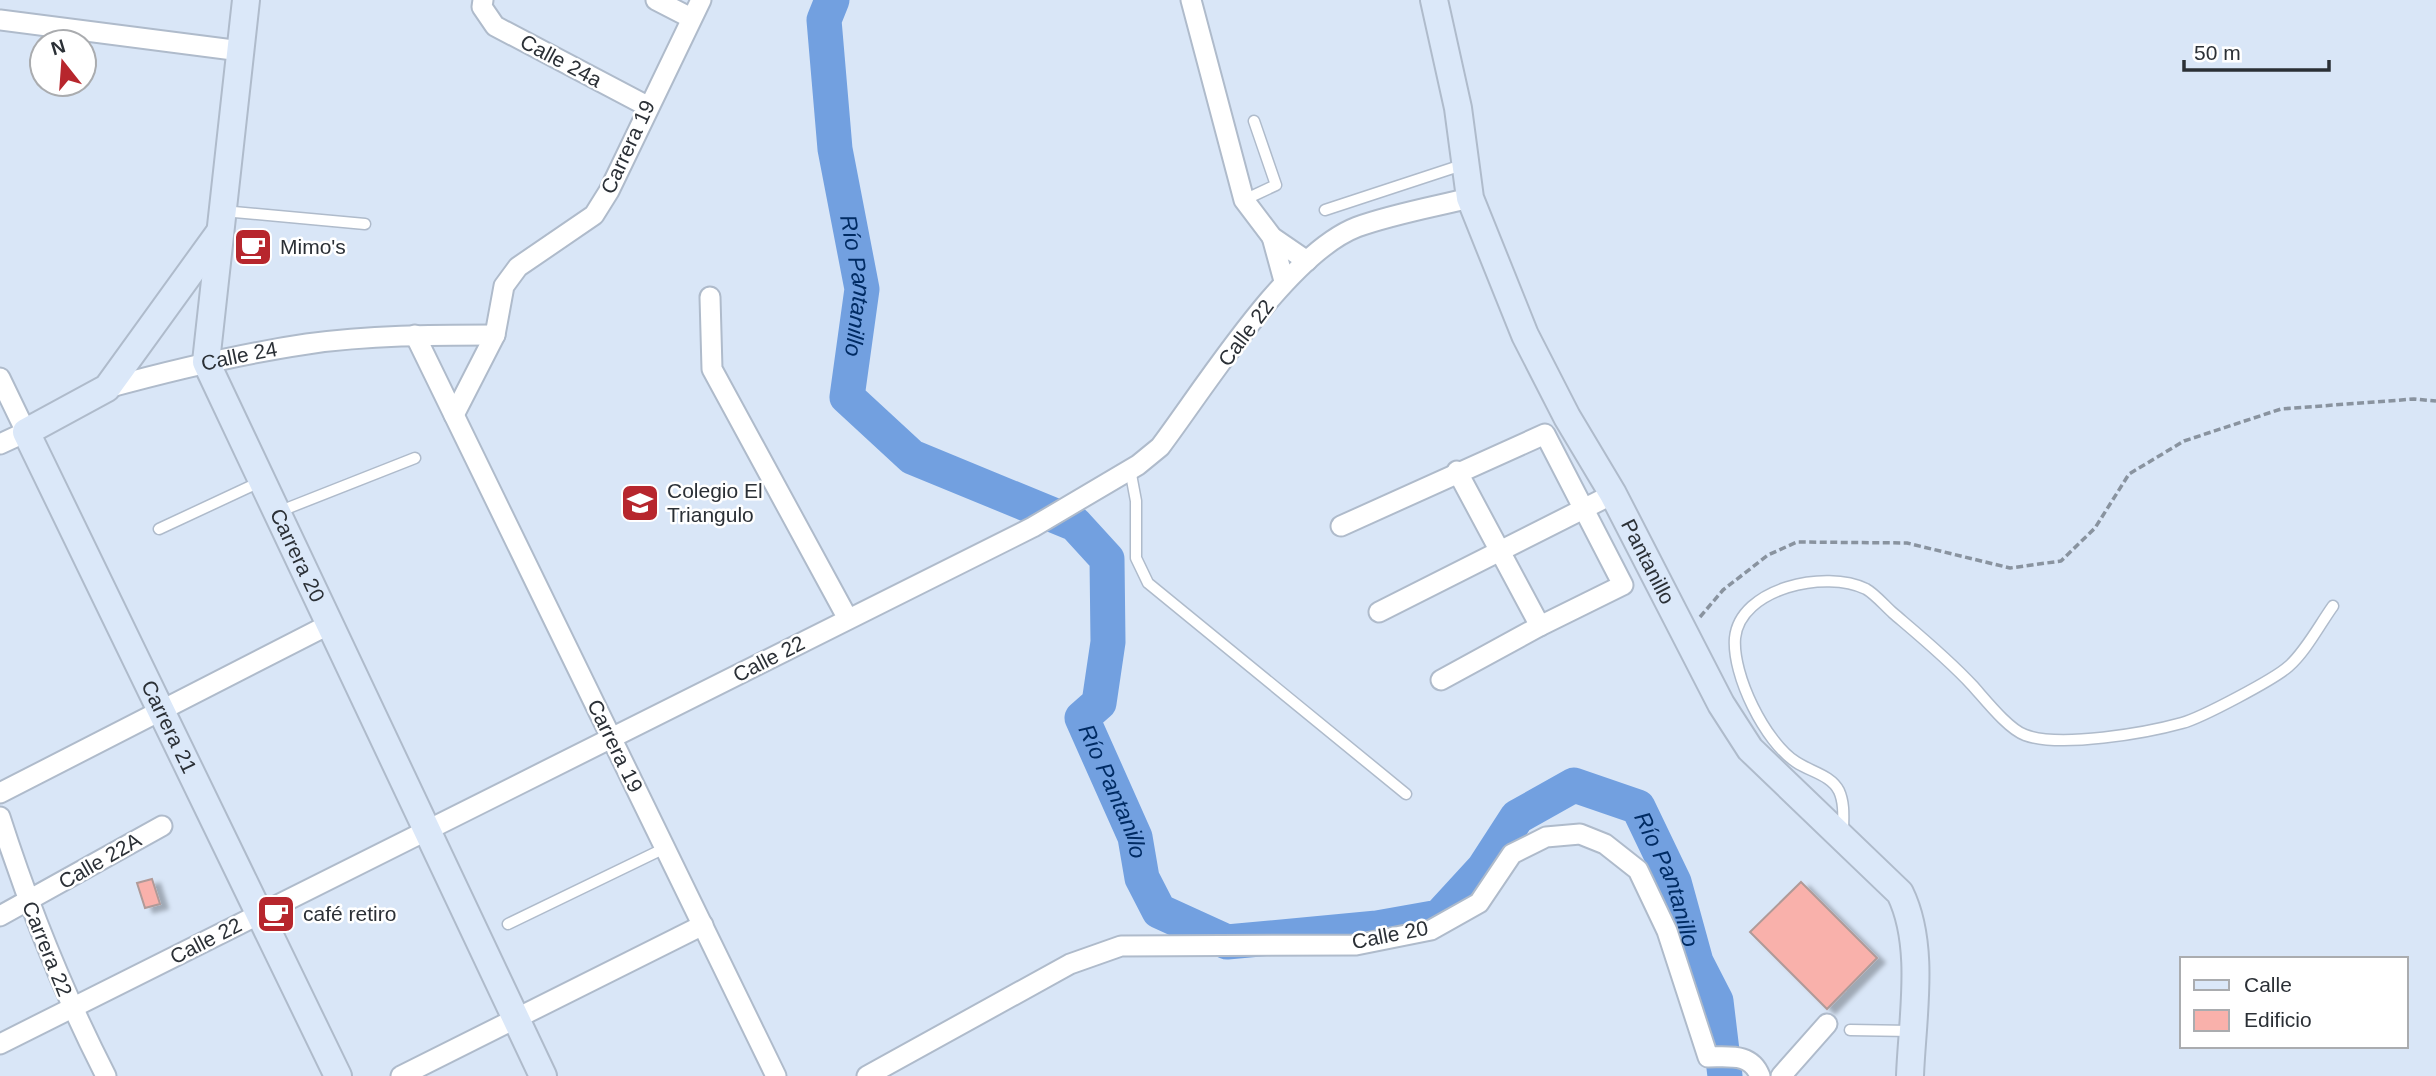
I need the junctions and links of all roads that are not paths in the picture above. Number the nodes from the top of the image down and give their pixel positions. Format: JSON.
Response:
{"nodes":[{"id":1,"x":246,"y":0,"type":"edge"},
{"id":2,"x":656,"y":0,"type":"edge"},
{"id":3,"x":701,"y":0,"type":"edge"},
{"id":4,"x":1191,"y":0,"type":"edge"},
{"id":5,"x":1434,"y":0,"type":"edge"},
{"id":6,"x":482,"y":3,"type":"edge"},
{"id":7,"x":691,"y":18,"type":"junction"},
{"id":8,"x":0,"y":20,"type":"edge"},
{"id":9,"x":241,"y":51,"type":"junction"},
{"id":10,"x":647,"y":106,"type":"junction"},
{"id":11,"x":1254,"y":121,"type":"dead end"},
{"id":12,"x":1466,"y":164,"type":"junction"},
{"id":13,"x":1470,"y":198,"type":"junction"},
{"id":14,"x":1244,"y":200,"type":"junction"},
{"id":15,"x":1325,"y":210,"type":"dead end"},
{"id":16,"x":222,"y":221,"type":"junction"},
{"id":17,"x":365,"y":224,"type":"dead end"},
{"id":18,"x":1272,"y":237,"type":"junction"},
{"id":19,"x":1307,"y":261,"type":"junction"},
{"id":20,"x":1284,"y":281,"type":"junction"},
{"id":21,"x":710,"y":297,"type":"dead end"},
{"id":22,"x":415,"y":335,"type":"junction"},
{"id":23,"x":495,"y":335,"type":"junction"},
{"id":24,"x":206,"y":362,"type":"junction"},
{"id":25,"x":0,"y":378,"type":"edge"},
{"id":26,"x":107,"y":388,"type":"junction"},
{"id":27,"x":454,"y":415,"type":"junction"},
{"id":28,"x":26,"y":432,"type":"junction"},
{"id":29,"x":0,"y":444,"type":"edge"},
{"id":30,"x":415,"y":458,"type":"dead end"},
{"id":31,"x":1130,"y":469,"type":"junction"},
{"id":32,"x":1457,"y":471,"type":"junction"},
{"id":33,"x":263,"y":481,"type":"junction"},
{"id":34,"x":1613,"y":494,"type":"junction"},
{"id":35,"x":1585,"y":510,"type":"junction"},
{"id":36,"x":278,"y":512,"type":"junction"},
{"id":37,"x":1341,"y":526,"type":"dead end"},
{"id":38,"x":159,"y":529,"type":"dead end"},
{"id":39,"x":1500,"y":551,"type":"junction"},
{"id":40,"x":2333,"y":606,"type":"dead end"},
{"id":41,"x":1379,"y":612,"type":"dead end"},
{"id":42,"x":848,"y":619,"type":"junction"},
{"id":43,"x":330,"y":624,"type":"junction"},
{"id":44,"x":1539,"y":626,"type":"junction"},
{"id":45,"x":1441,"y":680,"type":"dead end"},
{"id":46,"x":161,"y":711,"type":"junction"},
{"id":47,"x":611,"y":738,"type":"junction"},
{"id":48,"x":0,"y":793,"type":"edge"},
{"id":49,"x":1406,"y":794,"type":"dead end"},
{"id":50,"x":0,"y":817,"type":"edge"},
{"id":51,"x":162,"y":826,"type":"dead end"},
{"id":52,"x":427,"y":830,"type":"junction"},
{"id":53,"x":1844,"y":842,"type":"junction"},
{"id":54,"x":665,"y":848,"type":"junction"},
{"id":55,"x":27,"y":902,"type":"junction"},
{"id":56,"x":260,"y":914,"type":"junction"},
{"id":57,"x":0,"y":916,"type":"edge"},
{"id":58,"x":508,"y":924,"type":"dead end"},
{"id":59,"x":703,"y":925,"type":"junction"},
{"id":60,"x":72,"y":1008,"type":"junction"},
{"id":61,"x":516,"y":1018,"type":"junction"},
{"id":62,"x":1827,"y":1024,"type":"dead end"},
{"id":63,"x":1850,"y":1030,"type":"dead end"},
{"id":64,"x":1912,"y":1031,"type":"junction"},
{"id":65,"x":0,"y":1044,"type":"edge"},
{"id":66,"x":106,"y":1076,"type":"edge"},
{"id":67,"x":338,"y":1076,"type":"edge"},
{"id":68,"x":401,"y":1076,"type":"edge"},
{"id":69,"x":542,"y":1076,"type":"edge"},
{"id":70,"x":776,"y":1076,"type":"edge"},
{"id":71,"x":867,"y":1076,"type":"edge"},
{"id":72,"x":1760,"y":1076,"type":"edge"},
{"id":73,"x":1781,"y":1076,"type":"edge"},
{"id":74,"x":1910,"y":1076,"type":"edge"}],
"edges":[{"from":1,"to":9,"type":"main road"},
{"from":2,"to":7,"type":"street"},
{"from":3,"to":7,"type":"street","name":"Carrera 19"},
{"from":4,"to":14,"type":"street"},
{"from":5,"to":12,"type":"main road","name":"Pantanillo"},
{"from":6,"to":10,"type":"street","name":"Calle 24a"},
{"from":7,"to":10,"type":"street","name":"Carrera 19"},
{"from":8,"to":9,"type":"street"},
{"from":9,"to":16,"type":"main road"},
{"from":10,"to":23,"type":"street","name":"Carrera 19"},
{"from":11,"to":14,"type":"lane"},
{"from":12,"to":13,"type":"main road","name":"Pantanillo"},
{"from":12,"to":15,"type":"lane"},
{"from":13,"to":19,"type":"street","name":"Calle 22"},
{"from":13,"to":34,"type":"main road","name":"Pantanillo"},
{"from":14,"to":18,"type":"street"},
{"from":16,"to":17,"type":"lane"},
{"from":16,"to":24,"type":"main road"},
{"from":16,"to":26,"type":"main road"},
{"from":18,"to":19,"type":"street"},
{"from":18,"to":20,"type":"street"},
{"from":19,"to":20,"type":"street","name":"Calle 22"},
{"from":20,"to":31,"type":"street","name":"Calle 22"},
{"from":21,"to":42,"type":"street"},
{"from":22,"to":23,"type":"street","name":"Calle 24"},
{"from":22,"to":24,"type":"street","name":"Calle 24"},
{"from":22,"to":27,"type":"street","name":"Carrera 19"},
{"from":23,"to":27,"type":"street","name":"Carrera 19"},
{"from":24,"to":26,"type":"street","name":"Calle 24"},
{"from":24,"to":33,"type":"main road","name":"Carrera 20"},
{"from":25,"to":28,"type":"street","name":"Carrera 21"},
{"from":26,"to":28,"type":"main road","name":"Calle 24"},
{"from":27,"to":47,"type":"street","name":"Carrera 19"},
{"from":28,"to":29,"type":"street","name":"Calle 24"},
{"from":28,"to":46,"type":"main road","name":"Carrera 21"},
{"from":30,"to":36,"type":"lane"},
{"from":31,"to":42,"type":"street","name":"Calle 22"},
{"from":31,"to":49,"type":"lane"},
{"from":32,"to":35,"type":"street"},
{"from":32,"to":37,"type":"street"},
{"from":32,"to":39,"type":"street"},
{"from":33,"to":36,"type":"main road","name":"Carrera 20"},
{"from":33,"to":38,"type":"lane"},
{"from":34,"to":35,"type":"street"},
{"from":34,"to":53,"type":"main road","name":"Pantanillo"},
{"from":35,"to":39,"type":"street"},
{"from":35,"to":44,"type":"street"},
{"from":36,"to":43,"type":"main road","name":"Carrera 20"},
{"from":39,"to":41,"type":"street"},
{"from":39,"to":44,"type":"street"},
{"from":40,"to":53,"type":"lane"},
{"from":42,"to":47,"type":"street","name":"Calle 22"},
{"from":43,"to":46,"type":"street"},
{"from":43,"to":52,"type":"main road","name":"Carrera 20"},
{"from":44,"to":45,"type":"street"},
{"from":46,"to":48,"type":"street"},
{"from":46,"to":56,"type":"main road","name":"Carrera 21"},
{"from":47,"to":52,"type":"street","name":"Calle 22"},
{"from":47,"to":54,"type":"street","name":"Carrera 19"},
{"from":50,"to":55,"type":"street","name":"Carrera 22"},
{"from":51,"to":55,"type":"street","name":"Calle 22A"},
{"from":52,"to":56,"type":"street","name":"Calle 22"},
{"from":52,"to":61,"type":"main road","name":"Carrera 20"},
{"from":53,"to":64,"type":"main road","name":"Pantanillo"},
{"from":54,"to":58,"type":"lane"},
{"from":54,"to":59,"type":"street","name":"Carrera 19"},
{"from":55,"to":57,"type":"street","name":"Calle 22A"},
{"from":55,"to":60,"type":"street","name":"Carrera 22"},
{"from":56,"to":60,"type":"street","name":"Calle 22"},
{"from":56,"to":67,"type":"main road","name":"Carrera 21"},
{"from":59,"to":61,"type":"street"},
{"from":59,"to":70,"type":"street","name":"Carrera 19"},
{"from":60,"to":65,"type":"street","name":"Calle 22"},
{"from":60,"to":66,"type":"street","name":"Carrera 22"},
{"from":61,"to":68,"type":"street"},
{"from":61,"to":69,"type":"main road","name":"Carrera 20"},
{"from":62,"to":73,"type":"street"},
{"from":63,"to":64,"type":"lane"},
{"from":64,"to":74,"type":"main road","name":"Pantanillo"},
{"from":71,"to":72,"type":"street","name":"Calle 20"}]}
